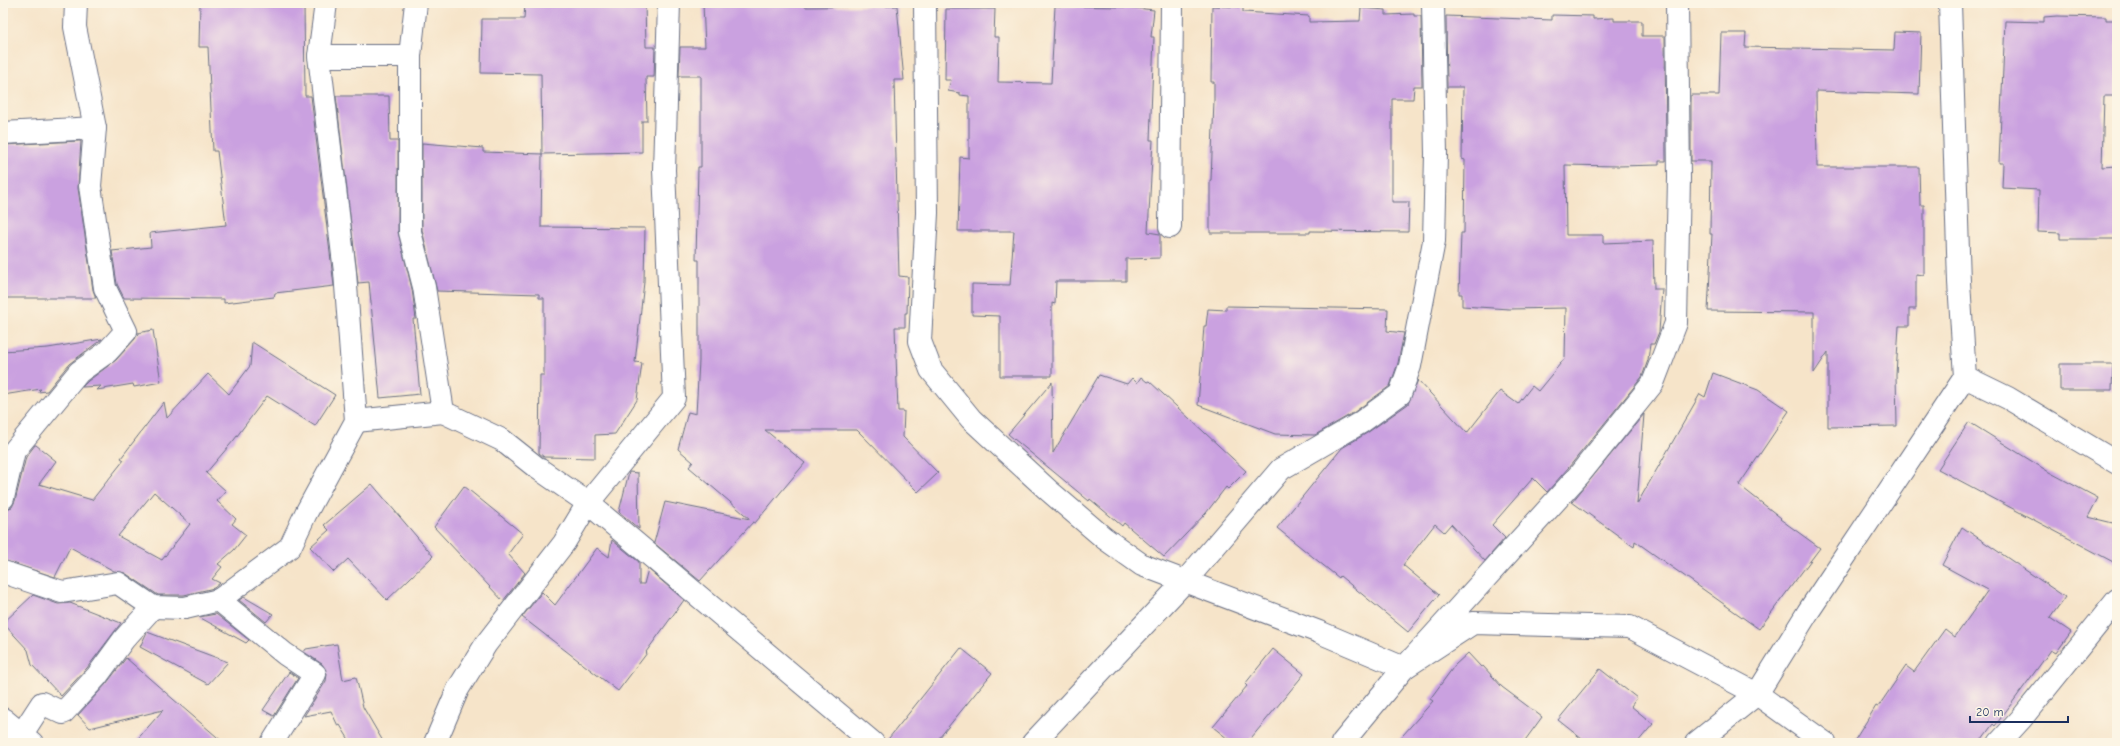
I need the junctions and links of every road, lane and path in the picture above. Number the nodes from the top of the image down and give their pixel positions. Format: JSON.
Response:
{"nodes":[{"id":1,"x":76,"y":3,"type":"edge"},
{"id":2,"x":326,"y":3,"type":"edge"},
{"id":3,"x":416,"y":3,"type":"edge"},
{"id":4,"x":669,"y":3,"type":"edge"},
{"id":5,"x":925,"y":3,"type":"edge"},
{"id":6,"x":1172,"y":3,"type":"edge"},
{"id":7,"x":1433,"y":3,"type":"edge"},
{"id":8,"x":1676,"y":3,"type":"edge"},
{"id":9,"x":1950,"y":3,"type":"edge"},
{"id":10,"x":319,"y":56,"type":"junction"},
{"id":11,"x":410,"y":56,"type":"junction"},
{"id":12,"x":95,"y":128,"type":"junction"},
{"id":13,"x":3,"y":133,"type":"edge"},
{"id":14,"x":1170,"y":227,"type":"dead end"},
{"id":15,"x":1964,"y":377,"type":"junction"},
{"id":16,"x":443,"y":412,"type":"junction"},
{"id":17,"x":356,"y":421,"type":"junction"},
{"id":18,"x":2117,"y":463,"type":"edge"},
{"id":19,"x":3,"y":498,"type":"edge"},
{"id":20,"x":588,"y":503,"type":"junction"},
{"id":21,"x":3,"y":572,"type":"edge"},
{"id":22,"x":1186,"y":580,"type":"junction"},
{"id":23,"x":219,"y":600,"type":"junction"},
{"id":24,"x":2117,"y":600,"type":"edge"},
{"id":25,"x":153,"y":607,"type":"junction"},
{"id":26,"x":1404,"y":668,"type":"junction"},
{"id":27,"x":1757,"y":694,"type":"junction"},
{"id":28,"x":3,"y":719,"type":"edge"},
{"id":29,"x":23,"y":740,"type":"edge"},
{"id":30,"x":272,"y":743,"type":"edge"},
{"id":31,"x":435,"y":743,"type":"edge"},
{"id":32,"x":873,"y":743,"type":"edge"},
{"id":33,"x":1033,"y":743,"type":"edge"},
{"id":34,"x":1342,"y":743,"type":"edge"},
{"id":35,"x":1696,"y":743,"type":"edge"},
{"id":36,"x":1825,"y":743,"type":"edge"},
{"id":37,"x":1999,"y":743,"type":"edge"}],
"edges":[{"from":1,"to":12,"type":"street"},
{"from":2,"to":10,"type":"street"},
{"from":3,"to":11,"type":"street"},
{"from":4,"to":20,"type":"street"},
{"from":5,"to":22,"type":"street"},
{"from":6,"to":14,"type":"street"},
{"from":7,"to":22,"type":"street"},
{"from":8,"to":26,"type":"street"},
{"from":9,"to":15,"type":"street"},
{"from":10,"to":11,"type":"street"},
{"from":10,"to":17,"type":"street"},
{"from":11,"to":16,"type":"street"},
{"from":12,"to":13,"type":"street"},
{"from":12,"to":19,"type":"street"},
{"from":15,"to":18,"type":"street"},
{"from":15,"to":27,"type":"street"},
{"from":16,"to":17,"type":"street"},
{"from":16,"to":20,"type":"street"},
{"from":17,"to":23,"type":"street"},
{"from":20,"to":31,"type":"street"},
{"from":20,"to":32,"type":"street"},
{"from":21,"to":25,"type":"street"},
{"from":22,"to":26,"type":"street"},
{"from":22,"to":33,"type":"street"},
{"from":23,"to":25,"type":"street"},
{"from":23,"to":30,"type":"street"},
{"from":24,"to":37,"type":"street"},
{"from":25,"to":29,"type":"street"},
{"from":26,"to":27,"type":"street"},
{"from":26,"to":34,"type":"street"},
{"from":27,"to":35,"type":"street"},
{"from":27,"to":36,"type":"street"},
{"from":28,"to":29,"type":"street"}]}
